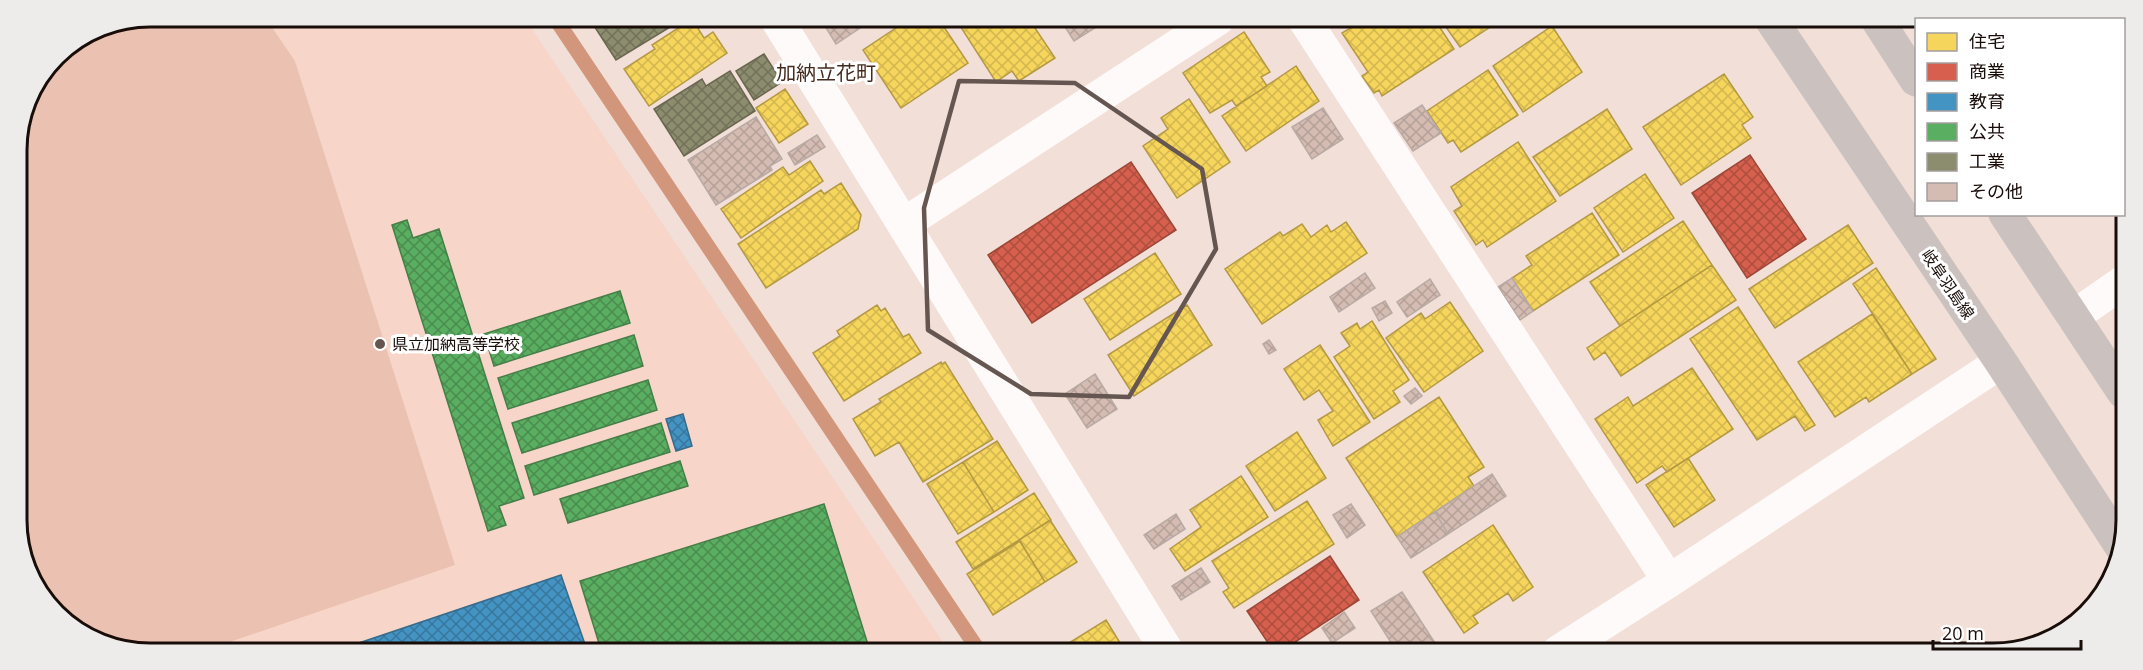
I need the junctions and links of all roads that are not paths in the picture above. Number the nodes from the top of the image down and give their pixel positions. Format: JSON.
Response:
{"nodes":[{"id":1,"x":782,"y":27,"type":"edge"},
{"id":2,"x":1206,"y":27,"type":"edge"},
{"id":3,"x":1309,"y":27,"type":"edge"},
{"id":4,"x":1776,"y":27,"type":"edge"},
{"id":5,"x":1882,"y":27,"type":"edge"},
{"id":6,"x":1915,"y":77,"type":"edge"},
{"id":7,"x":2006,"y":216,"type":"edge"},
{"id":8,"x":904,"y":224,"type":"junction"},
{"id":9,"x":2116,"y":287,"type":"edge"},
{"id":10,"x":2073,"y":317,"type":"junction"},
{"id":11,"x":2001,"y":362,"type":"junction"},
{"id":12,"x":2116,"y":382,"type":"edge"},
{"id":13,"x":2115,"y":537,"type":"edge"},
{"id":14,"x":1669,"y":581,"type":"junction"},
{"id":15,"x":1162,"y":643,"type":"edge"},
{"id":16,"x":1571,"y":643,"type":"edge"}],
"edges":[{"from":1,"to":8,"type":"street"},
{"from":2,"to":8,"type":"street"},
{"from":3,"to":14,"type":"street"},
{"from":4,"to":11,"type":"main road","name":"岐阜羽島線"},
{"from":5,"to":6,"type":"main road"},
{"from":7,"to":10,"type":"main road"},
{"from":8,"to":15,"type":"street"},
{"from":9,"to":10,"type":"street"},
{"from":10,"to":12,"type":"main road"},
{"from":11,"to":13,"type":"main road","name":"岐阜羽島線"},
{"from":11,"to":14,"type":"street"},
{"from":14,"to":16,"type":"street"}]}
